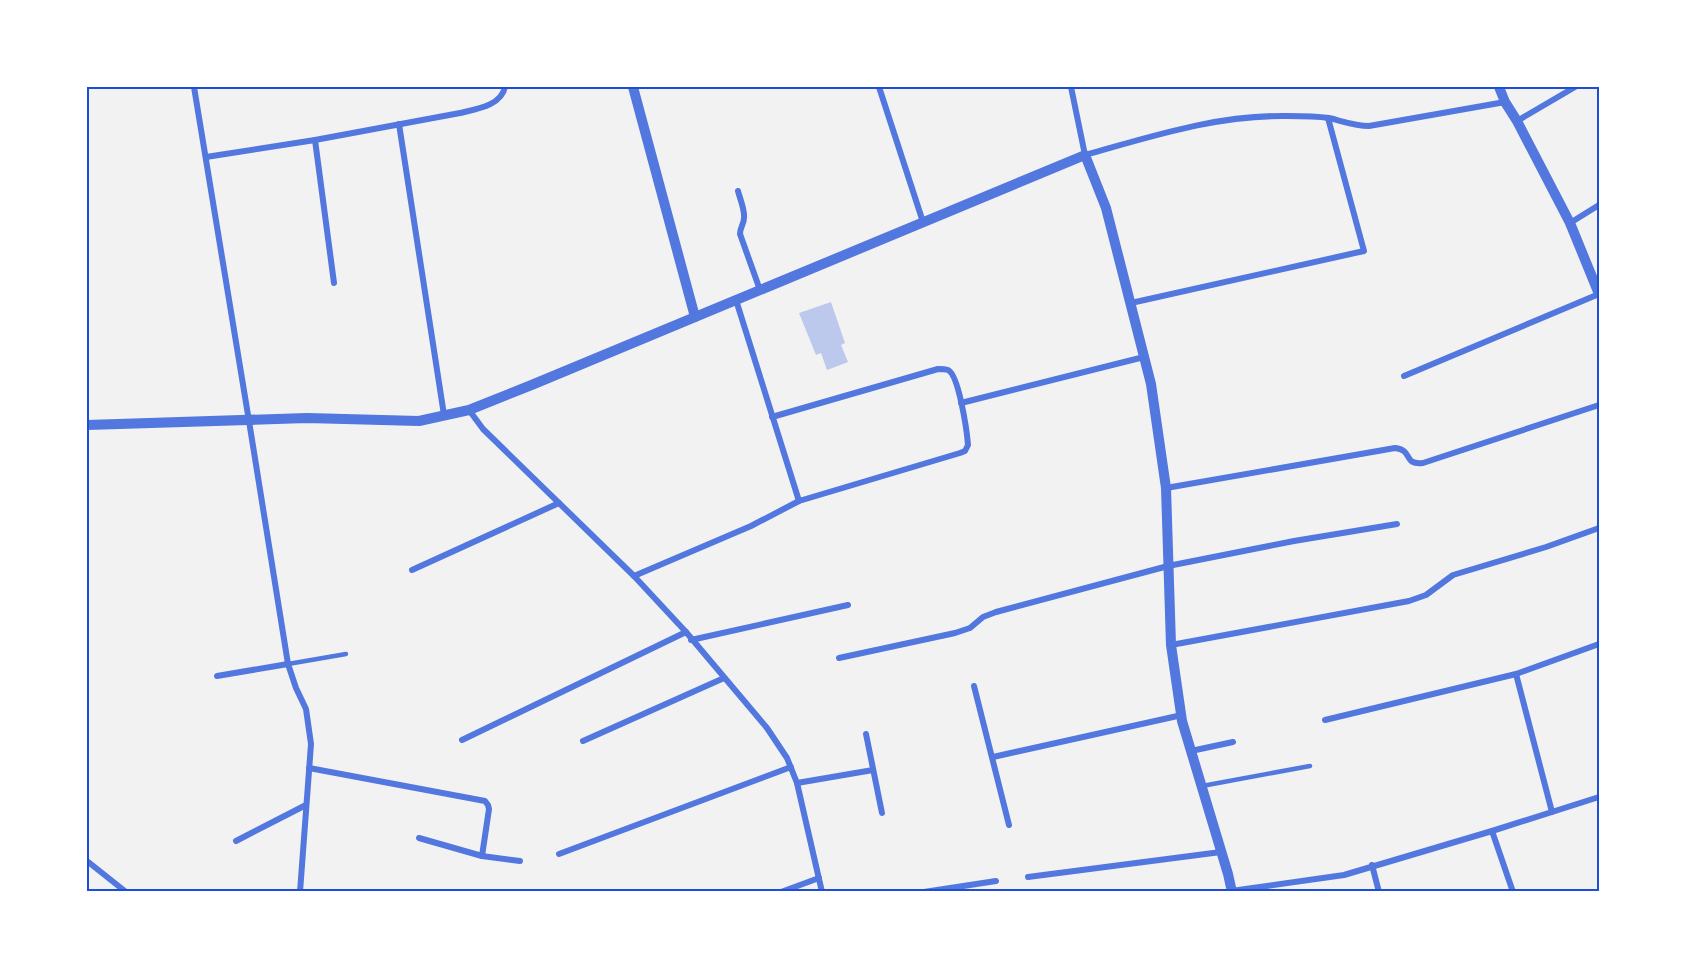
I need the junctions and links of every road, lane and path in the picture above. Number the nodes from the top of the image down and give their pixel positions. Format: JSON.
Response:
{"nodes":[{"id":1,"x":194,"y":87,"type":"edge"},
{"id":2,"x":505,"y":87,"type":"edge"},
{"id":3,"x":633,"y":87,"type":"edge"},
{"id":4,"x":879,"y":87,"type":"edge"},
{"id":5,"x":1071,"y":87,"type":"edge"},
{"id":6,"x":1499,"y":87,"type":"edge"},
{"id":7,"x":1575,"y":87,"type":"edge"},
{"id":8,"x":1505,"y":102,"type":"junction"},
{"id":9,"x":1328,"y":118,"type":"junction"},
{"id":10,"x":1517,"y":121,"type":"junction"},
{"id":11,"x":399,"y":124,"type":"junction"},
{"id":12,"x":315,"y":140,"type":"junction"},
{"id":13,"x":1085,"y":155,"type":"junction"},
{"id":14,"x":206,"y":157,"type":"junction"},
{"id":15,"x":738,"y":191,"type":"dead end"},
{"id":16,"x":1599,"y":205,"type":"edge"},
{"id":17,"x":923,"y":222,"type":"junction"},
{"id":18,"x":1570,"y":223,"type":"junction"},
{"id":19,"x":334,"y":283,"type":"dead end"},
{"id":20,"x":760,"y":290,"type":"junction"},
{"id":21,"x":1599,"y":294,"type":"edge"},
{"id":22,"x":736,"y":300,"type":"junction"},
{"id":23,"x":1131,"y":303,"type":"junction"},
{"id":24,"x":695,"y":317,"type":"junction"},
{"id":25,"x":1144,"y":357,"type":"junction"},
{"id":26,"x":1404,"y":376,"type":"dead end"},
{"id":27,"x":961,"y":403,"type":"junction"},
{"id":28,"x":1599,"y":405,"type":"edge"},
{"id":29,"x":469,"y":410,"type":"junction"},
{"id":30,"x":444,"y":415,"type":"junction"},
{"id":31,"x":772,"y":417,"type":"junction"},
{"id":32,"x":249,"y":421,"type":"junction"},
{"id":33,"x":87,"y":424,"type":"edge"},
{"id":34,"x":1166,"y":488,"type":"junction"},
{"id":35,"x":799,"y":501,"type":"junction"},
{"id":36,"x":559,"y":502,"type":"junction"},
{"id":37,"x":1397,"y":524,"type":"dead end"},
{"id":38,"x":1599,"y":528,"type":"edge"},
{"id":39,"x":1168,"y":567,"type":"junction"},
{"id":40,"x":412,"y":570,"type":"dead end"},
{"id":41,"x":634,"y":576,"type":"junction"},
{"id":42,"x":848,"y":605,"type":"dead end"},
{"id":43,"x":686,"y":633,"type":"junction"},
{"id":44,"x":691,"y":639,"type":"junction"},
{"id":45,"x":1599,"y":644,"type":"edge"},
{"id":46,"x":1171,"y":645,"type":"junction"},
{"id":47,"x":346,"y":654,"type":"dead end"},
{"id":48,"x":839,"y":658,"type":"dead end"},
{"id":49,"x":288,"y":664,"type":"junction"},
{"id":50,"x":1516,"y":674,"type":"junction"},
{"id":51,"x":217,"y":676,"type":"dead end"},
{"id":52,"x":724,"y":678,"type":"junction"},
{"id":53,"x":974,"y":686,"type":"dead end"},
{"id":54,"x":1182,"y":715,"type":"junction"},
{"id":55,"x":1325,"y":720,"type":"dead end"},
{"id":56,"x":866,"y":734,"type":"dead end"},
{"id":57,"x":462,"y":740,"type":"dead end"},
{"id":58,"x":583,"y":741,"type":"dead end"},
{"id":59,"x":1233,"y":742,"type":"dead end"},
{"id":60,"x":1191,"y":751,"type":"junction"},
{"id":61,"x":993,"y":757,"type":"junction"},
{"id":62,"x":1310,"y":766,"type":"dead end"},
{"id":63,"x":790,"y":767,"type":"junction"},
{"id":64,"x":309,"y":768,"type":"junction"},
{"id":65,"x":873,"y":770,"type":"junction"},
{"id":66,"x":797,"y":783,"type":"junction"},
{"id":67,"x":1202,"y":786,"type":"junction"},
{"id":68,"x":1599,"y":797,"type":"edge"},
{"id":69,"x":306,"y":805,"type":"junction"},
{"id":70,"x":1552,"y":812,"type":"junction"},
{"id":71,"x":882,"y":813,"type":"dead end"},
{"id":72,"x":1010,"y":825,"type":"dead end"},
{"id":73,"x":1492,"y":831,"type":"junction"},
{"id":74,"x":419,"y":838,"type":"dead end"},
{"id":75,"x":236,"y":841,"type":"dead end"},
{"id":76,"x":1221,"y":852,"type":"junction"},
{"id":77,"x":559,"y":854,"type":"dead end"},
{"id":78,"x":482,"y":856,"type":"junction"},
{"id":79,"x":87,"y":861,"type":"edge"},
{"id":80,"x":520,"y":861,"type":"dead end"},
{"id":81,"x":1372,"y":865,"type":"junction"},
{"id":82,"x":1028,"y":877,"type":"dead end"},
{"id":83,"x":819,"y":878,"type":"junction"},
{"id":84,"x":996,"y":881,"type":"dead end"},
{"id":85,"x":126,"y":892,"type":"edge"},
{"id":86,"x":300,"y":892,"type":"edge"},
{"id":87,"x":781,"y":892,"type":"edge"},
{"id":88,"x":822,"y":892,"type":"edge"},
{"id":89,"x":924,"y":892,"type":"edge"},
{"id":90,"x":1232,"y":892,"type":"edge"},
{"id":91,"x":1378,"y":892,"type":"edge"},
{"id":92,"x":1514,"y":892,"type":"edge"}],
"edges":[{"from":1,"to":14,"type":"street"},
{"from":2,"to":11,"type":"street"},
{"from":3,"to":24,"type":"street"},
{"from":4,"to":17,"type":"street"},
{"from":5,"to":13,"type":"street"},
{"from":6,"to":8,"type":"street"},
{"from":7,"to":10,"type":"street"},
{"from":8,"to":9,"type":"street"},
{"from":8,"to":10,"type":"street"},
{"from":9,"to":13,"type":"street"},
{"from":9,"to":23,"type":"street"},
{"from":10,"to":18,"type":"street"},
{"from":11,"to":12,"type":"street"},
{"from":11,"to":30,"type":"street"},
{"from":12,"to":14,"type":"street"},
{"from":12,"to":19,"type":"street"},
{"from":13,"to":17,"type":"street"},
{"from":13,"to":23,"type":"street"},
{"from":14,"to":32,"type":"street"},
{"from":15,"to":20,"type":"street"},
{"from":16,"to":18,"type":"street"},
{"from":17,"to":20,"type":"street"},
{"from":18,"to":21,"type":"street"},
{"from":20,"to":22,"type":"street"},
{"from":21,"to":26,"type":"street"},
{"from":22,"to":24,"type":"street"},
{"from":22,"to":31,"type":"street"},
{"from":23,"to":25,"type":"street"},
{"from":24,"to":29,"type":"street"},
{"from":25,"to":27,"type":"street"},
{"from":25,"to":34,"type":"street"},
{"from":27,"to":31,"type":"street"},
{"from":27,"to":35,"type":"street"},
{"from":28,"to":34,"type":"street"},
{"from":29,"to":30,"type":"street"},
{"from":29,"to":36,"type":"street"},
{"from":30,"to":32,"type":"street"},
{"from":31,"to":35,"type":"street"},
{"from":32,"to":33,"type":"street"},
{"from":32,"to":49,"type":"street"},
{"from":34,"to":39,"type":"street"},
{"from":35,"to":41,"type":"street"},
{"from":36,"to":40,"type":"street"},
{"from":36,"to":41,"type":"street"},
{"from":37,"to":39,"type":"street"},
{"from":38,"to":46,"type":"street"},
{"from":39,"to":46,"type":"street"},
{"from":39,"to":48,"type":"street"},
{"from":41,"to":43,"type":"street"},
{"from":42,"to":44,"type":"street"},
{"from":43,"to":44,"type":"street"},
{"from":43,"to":57,"type":"street"},
{"from":44,"to":52,"type":"street"},
{"from":45,"to":50,"type":"street"},
{"from":46,"to":54,"type":"street"},
{"from":47,"to":49,"type":"lane"},
{"from":49,"to":51,"type":"street"},
{"from":49,"to":64,"type":"street"},
{"from":50,"to":55,"type":"street"},
{"from":50,"to":70,"type":"street"},
{"from":52,"to":58,"type":"street"},
{"from":52,"to":63,"type":"street"},
{"from":53,"to":61,"type":"street"},
{"from":54,"to":60,"type":"street"},
{"from":54,"to":61,"type":"street"},
{"from":56,"to":65,"type":"street"},
{"from":59,"to":60,"type":"street"},
{"from":60,"to":67,"type":"street"},
{"from":61,"to":72,"type":"street"},
{"from":62,"to":67,"type":"lane"},
{"from":63,"to":66,"type":"street"},
{"from":63,"to":77,"type":"street"},
{"from":64,"to":69,"type":"street"},
{"from":64,"to":78,"type":"street"},
{"from":65,"to":66,"type":"street"},
{"from":65,"to":71,"type":"street"},
{"from":66,"to":83,"type":"street"},
{"from":67,"to":76,"type":"street"},
{"from":68,"to":70,"type":"street"},
{"from":69,"to":75,"type":"street"},
{"from":69,"to":86,"type":"street"},
{"from":70,"to":73,"type":"street"},
{"from":73,"to":81,"type":"street"},
{"from":73,"to":92,"type":"street"},
{"from":74,"to":78,"type":"street"},
{"from":76,"to":82,"type":"street"},
{"from":76,"to":90,"type":"street"},
{"from":78,"to":80,"type":"street"},
{"from":79,"to":85,"type":"street"},
{"from":81,"to":90,"type":"street"},
{"from":81,"to":91,"type":"street"},
{"from":83,"to":87,"type":"street"},
{"from":83,"to":88,"type":"street"},
{"from":84,"to":89,"type":"street"}]}
